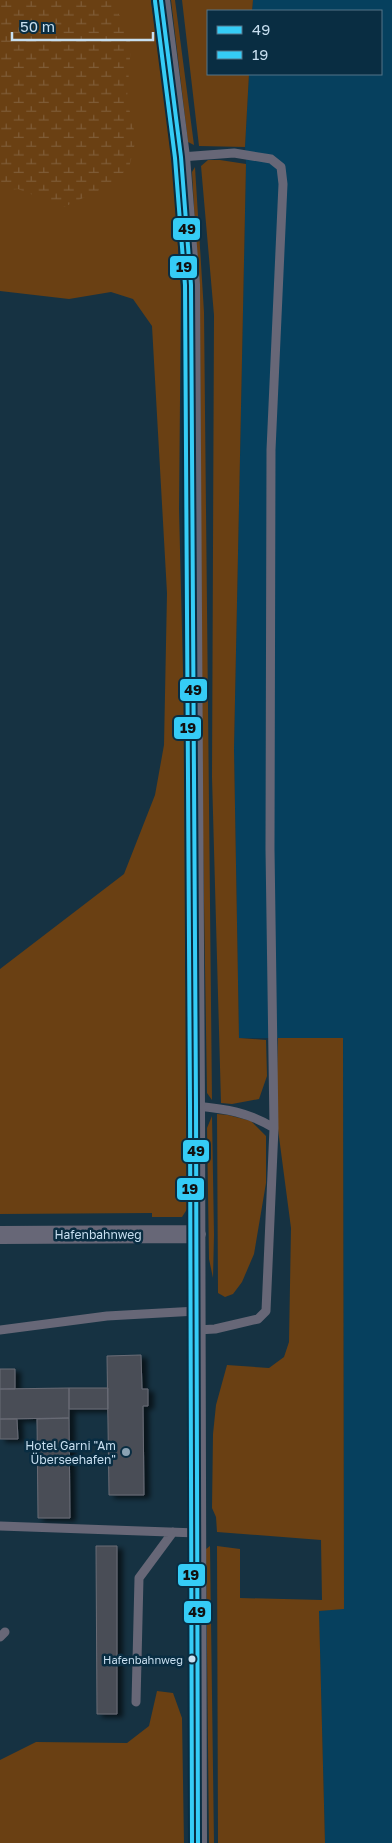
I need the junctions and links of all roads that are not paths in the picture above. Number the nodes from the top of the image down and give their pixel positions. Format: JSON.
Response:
{"nodes":[{"id":1,"x":161,"y":0,"type":"edge"},
{"id":2,"x":181,"y":157,"type":"junction"},
{"id":3,"x":196,"y":1106,"type":"junction"},
{"id":4,"x":274,"y":1128,"type":"junction"},
{"id":5,"x":197,"y":1234,"type":"junction"},
{"id":6,"x":0,"y":1235,"type":"edge"},
{"id":7,"x":197,"y":1311,"type":"junction"},
{"id":8,"x":0,"y":1330,"type":"edge"},
{"id":9,"x":197,"y":1330,"type":"junction"},
{"id":10,"x":0,"y":1526,"type":"edge"},
{"id":11,"x":173,"y":1532,"type":"junction"},
{"id":12,"x":197,"y":1533,"type":"junction"},
{"id":13,"x":136,"y":1702,"type":"dead end"},
{"id":14,"x":198,"y":1843,"type":"edge"}],
"edges":[{"from":1,"to":2,"type":"street"},
{"from":2,"to":3,"type":"street"},
{"from":2,"to":4,"type":"lane"},
{"from":3,"to":4,"type":"lane"},
{"from":3,"to":5,"type":"street"},
{"from":4,"to":9,"type":"lane"},
{"from":5,"to":6,"type":"street","name":"Hafenbahnweg"},
{"from":5,"to":7,"type":"street"},
{"from":7,"to":8,"type":"lane"},
{"from":7,"to":9,"type":"street"},
{"from":9,"to":12,"type":"street"},
{"from":10,"to":11,"type":"lane"},
{"from":11,"to":12,"type":"lane"},
{"from":11,"to":13,"type":"lane"},
{"from":12,"to":14,"type":"street"}]}
